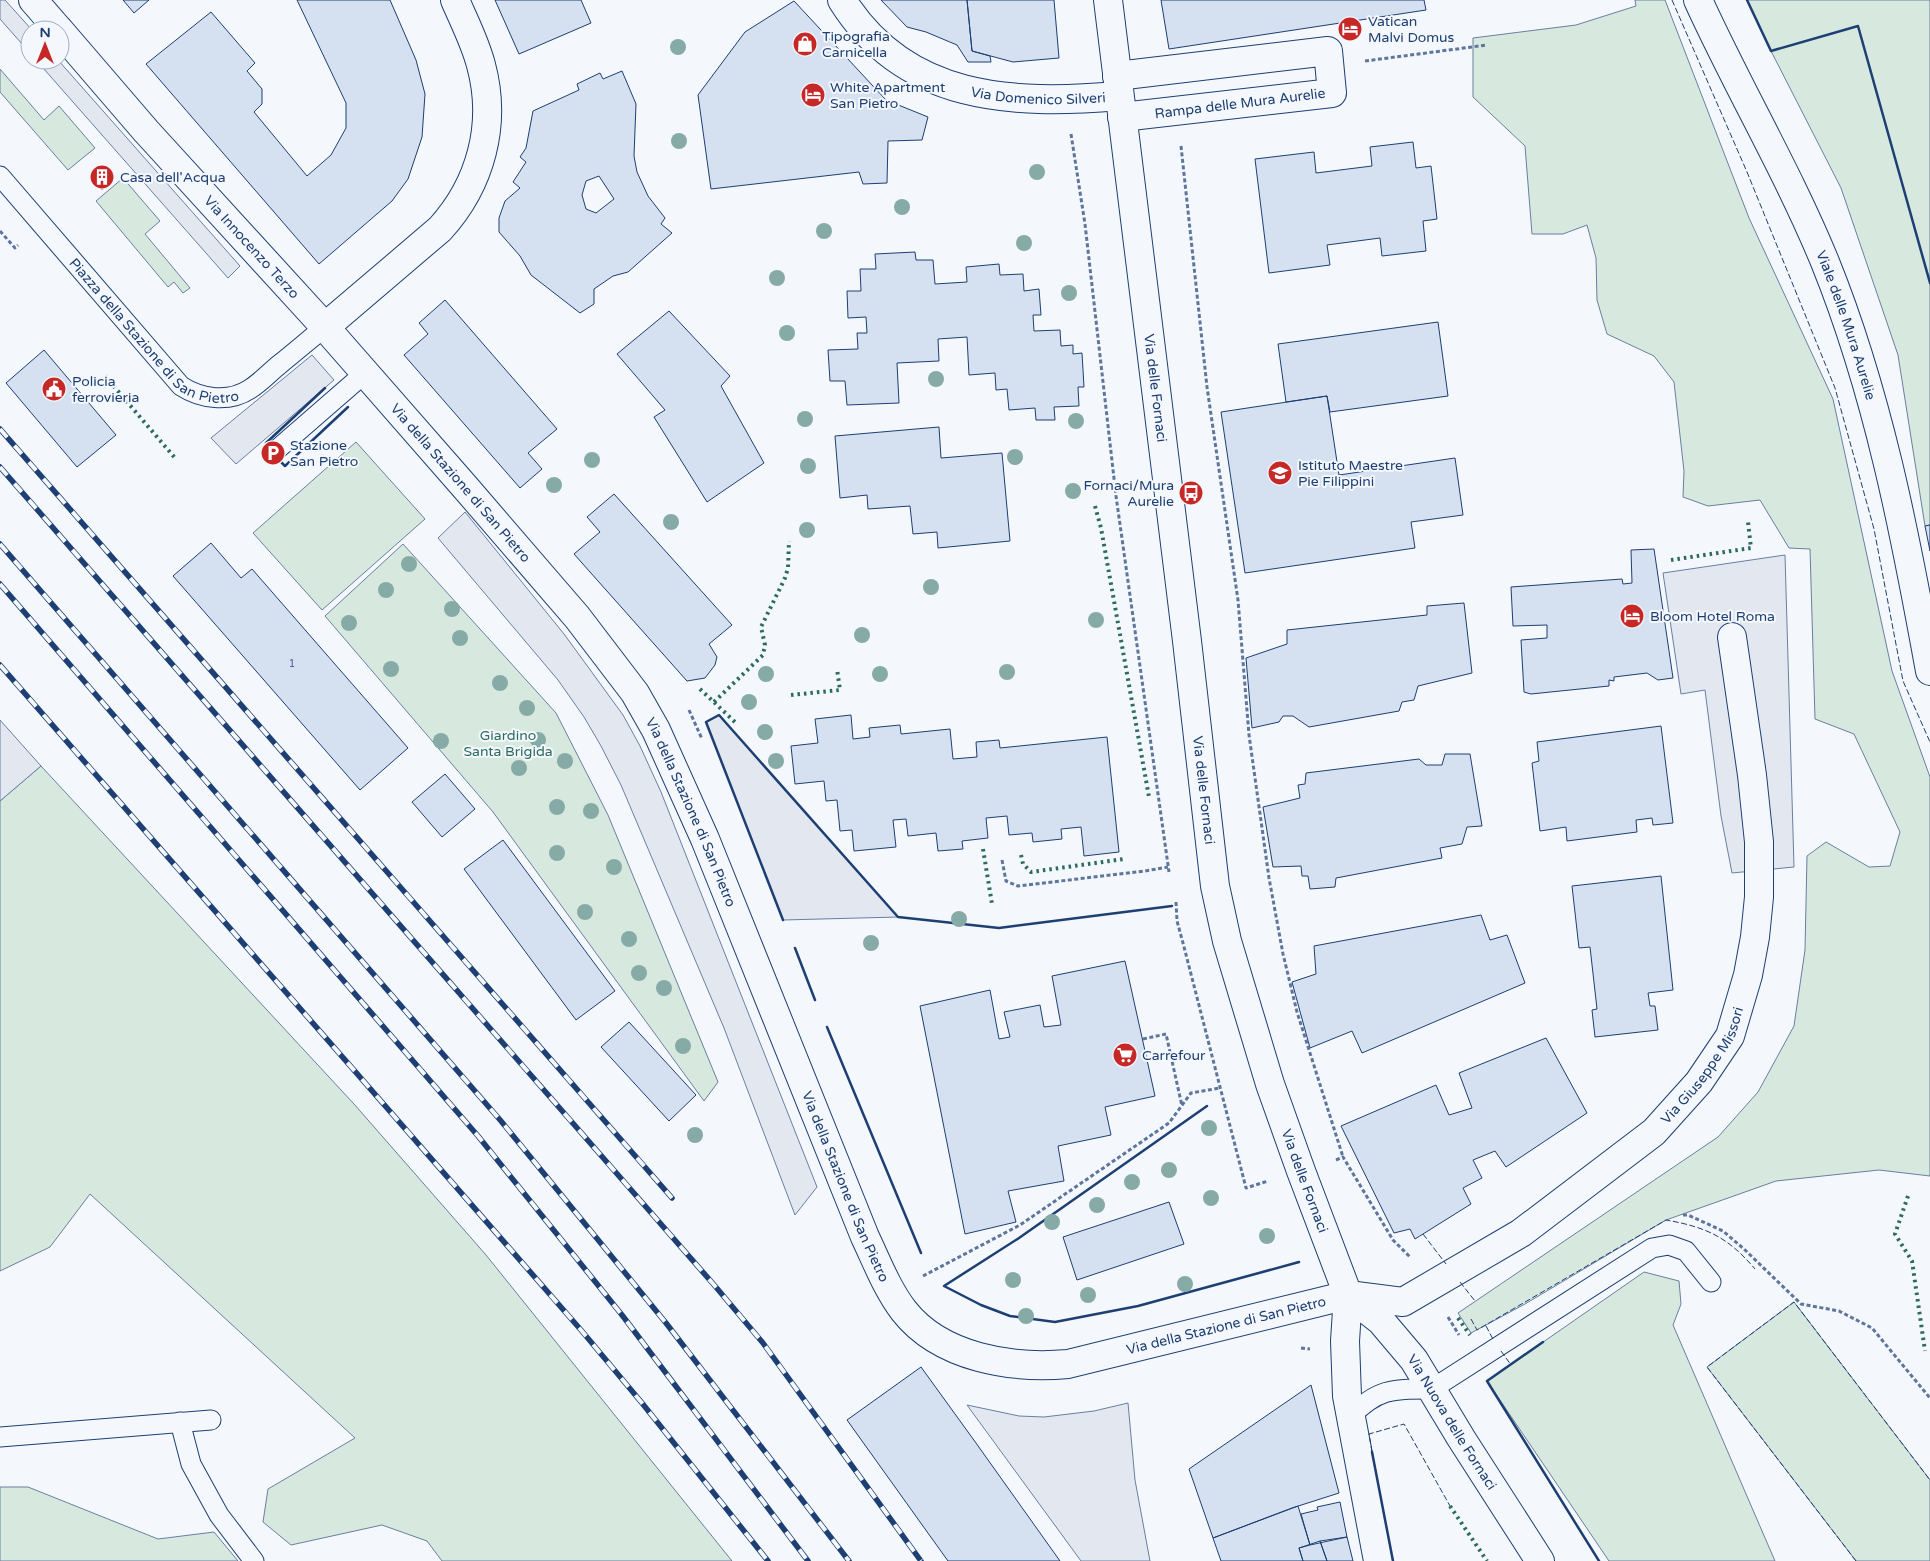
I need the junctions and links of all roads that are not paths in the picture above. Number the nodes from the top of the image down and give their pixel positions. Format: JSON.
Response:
{"nodes":[{"id":1,"x":33,"y":0,"type":"edge"},
{"id":2,"x":455,"y":0,"type":"edge"},
{"id":3,"x":842,"y":0,"type":"edge"},
{"id":4,"x":1108,"y":0,"type":"edge"},
{"id":5,"x":1698,"y":0,"type":"edge"},
{"id":6,"x":50,"y":20,"type":"edge"},
{"id":7,"x":70,"y":43,"type":"edge"},
{"id":8,"x":1119,"y":96,"type":"junction"},
{"id":9,"x":0,"y":176,"type":"edge"},
{"id":10,"x":325,"y":327,"type":"junction"},
{"id":11,"x":365,"y":373,"type":"junction"},
{"id":12,"x":273,"y":454,"type":"dead end"},
{"id":13,"x":1732,"y":637,"type":"dead end"},
{"id":14,"x":1930,"y":671,"type":"edge"},
{"id":15,"x":1711,"y":1282,"type":"dead end"},
{"id":16,"x":1348,"y":1295,"type":"junction"},
{"id":17,"x":1432,"y":1389,"type":"junction"},
{"id":18,"x":1350,"y":1417,"type":"junction"},
{"id":19,"x":211,"y":1420,"type":"dead end"},
{"id":20,"x":180,"y":1422,"type":"junction"},
{"id":21,"x":0,"y":1437,"type":"edge"},
{"id":22,"x":254,"y":1561,"type":"edge"},
{"id":23,"x":1378,"y":1561,"type":"edge"},
{"id":24,"x":1540,"y":1561,"type":"edge"}],
"edges":[{"from":1,"to":6,"type":"street","name":"Via Innocenzo Terzo"},
{"from":2,"to":10,"type":"street"},
{"from":3,"to":8,"type":"street","name":"Via Domenico Silveri"},
{"from":4,"to":8,"type":"street","name":"Via delle Fornaci"},
{"from":5,"to":14,"type":"street","name":"Viale delle Mura Aurelie"},
{"from":7,"to":10,"type":"street","name":"Via Innocenzo Terzo"},
{"from":8,"to":8,"type":"street","name":"Rampa delle Mura Aurelie"},
{"from":8,"to":16,"type":"street","name":"Via delle Fornaci"},
{"from":9,"to":10,"type":"lane","name":"Piazza della Stazione di San Pietro"},
{"from":10,"to":11,"type":"street","name":"Via della Stazione di San Pietro"},
{"from":11,"to":12,"type":"lane"},
{"from":11,"to":16,"type":"street","name":"Via della Stazione di San Pietro"},
{"from":13,"to":16,"type":"street","name":"Via Giuseppe Missori"},
{"from":15,"to":17,"type":"lane"},
{"from":16,"to":17,"type":"street","name":"Via Nuova delle Fornaci"},
{"from":16,"to":18,"type":"street","name":"Via delle Fornaci"},
{"from":17,"to":18,"type":"lane"},
{"from":17,"to":24,"type":"street","name":"Via Nuova delle Fornaci"},
{"from":18,"to":23,"type":"street","name":"Via delle Fornaci"},
{"from":19,"to":20,"type":"lane"},
{"from":20,"to":21,"type":"lane"},
{"from":20,"to":22,"type":"lane"}]}
